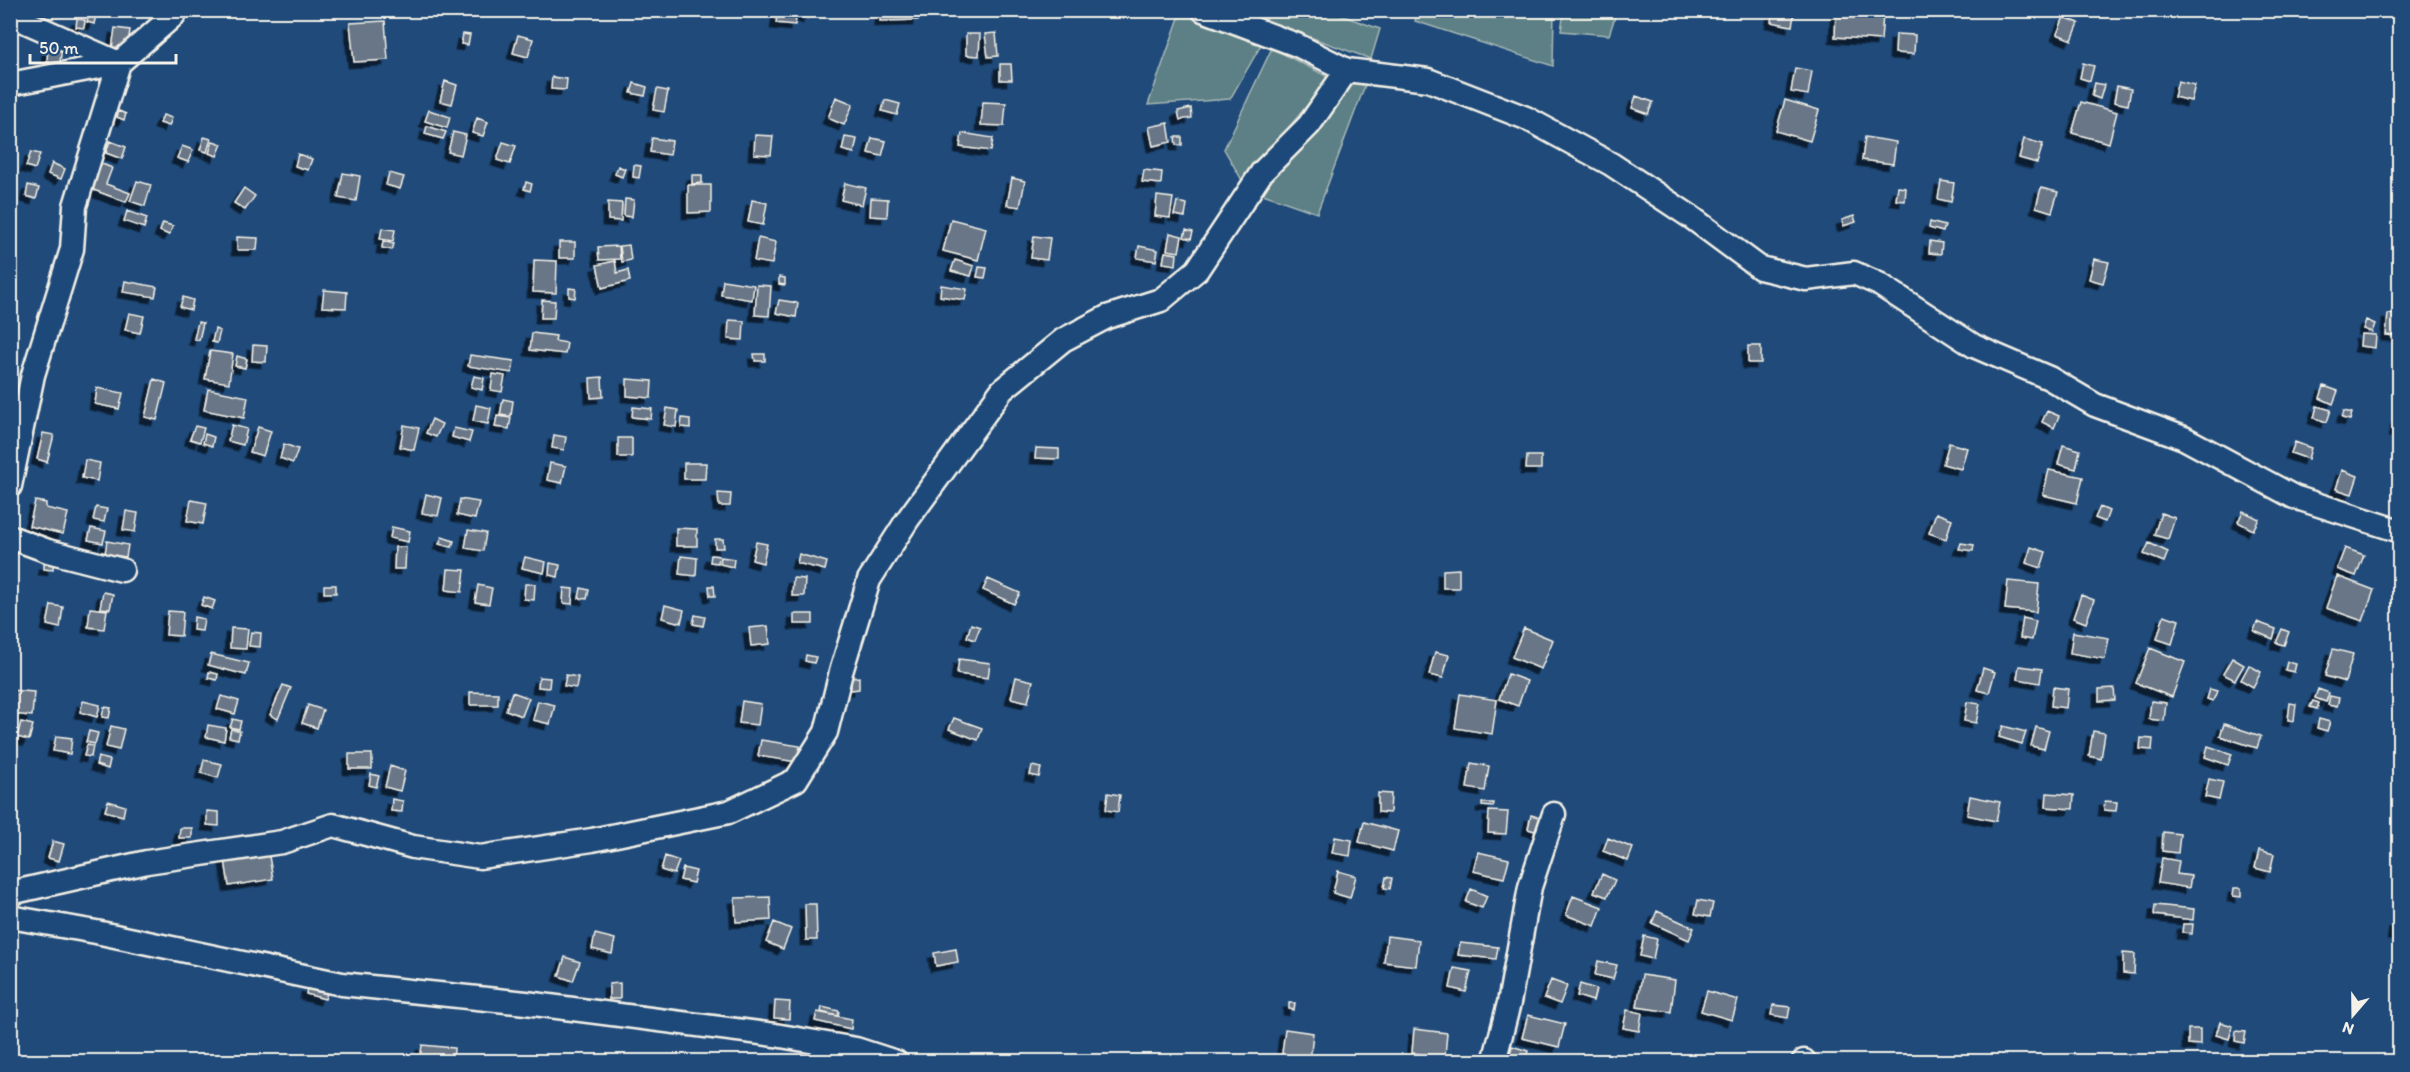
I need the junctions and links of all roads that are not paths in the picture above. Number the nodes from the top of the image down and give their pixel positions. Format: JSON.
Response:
{"nodes":[{"id":1,"x":177,"y":10,"type":"edge"},
{"id":2,"x":1203,"y":10,"type":"edge"},
{"id":3,"x":10,"y":15,"type":"edge"},
{"id":4,"x":119,"y":63,"type":"junction"},
{"id":5,"x":1347,"y":70,"type":"junction"},
{"id":6,"x":10,"y":84,"type":"edge"},
{"id":7,"x":10,"y":486,"type":"edge"},
{"id":8,"x":2400,"y":531,"type":"edge"},
{"id":9,"x":10,"y":537,"type":"edge"},
{"id":10,"x":122,"y":570,"type":"dead end"},
{"id":11,"x":1554,"y":814,"type":"dead end"},
{"id":12,"x":10,"y":893,"type":"edge"},
{"id":13,"x":10,"y":917,"type":"edge"},
{"id":14,"x":896,"y":1062,"type":"edge"},
{"id":15,"x":1494,"y":1062,"type":"edge"}],
"edges":[{"from":1,"to":4,"type":"street"},
{"from":2,"to":5,"type":"street"},
{"from":3,"to":4,"type":"street"},
{"from":4,"to":6,"type":"street"},
{"from":4,"to":7,"type":"street"},
{"from":5,"to":8,"type":"street"},
{"from":5,"to":12,"type":"street"},
{"from":9,"to":10,"type":"street"},
{"from":11,"to":15,"type":"street"},
{"from":13,"to":14,"type":"street"}]}
